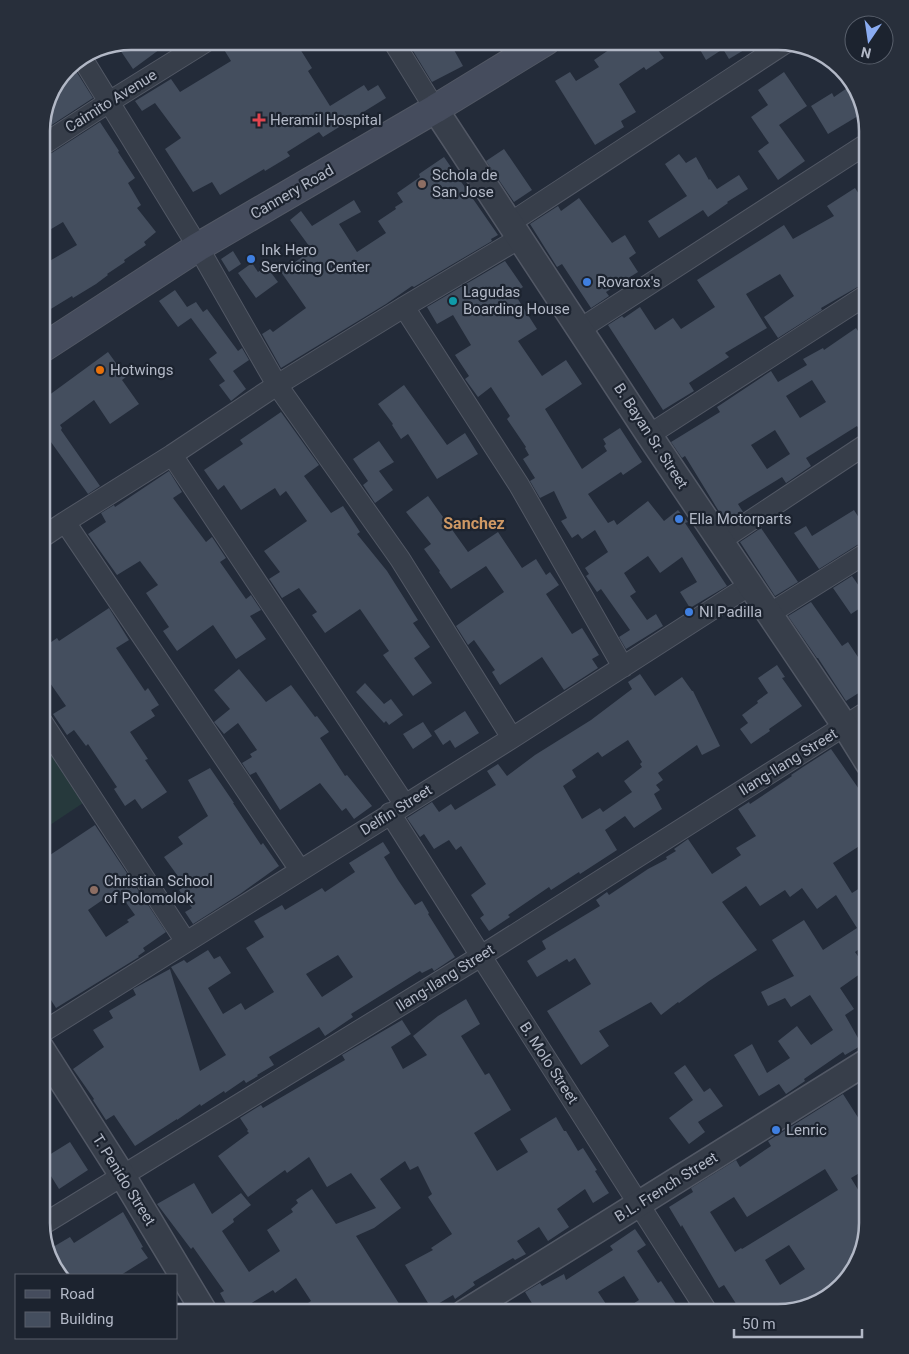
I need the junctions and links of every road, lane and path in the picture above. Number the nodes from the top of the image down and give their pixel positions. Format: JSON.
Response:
{"nodes":[{"id":1,"x":193,"y":50,"type":"edge"},
{"id":2,"x":399,"y":50,"type":"edge"},
{"id":3,"x":531,"y":50,"type":"edge"},
{"id":4,"x":775,"y":50,"type":"edge"},
{"id":5,"x":86,"y":64,"type":"edge"},
{"id":6,"x":109,"y":102,"type":"junction"},
{"id":7,"x":435,"y":109,"type":"junction"},
{"id":8,"x":50,"y":140,"type":"edge"},
{"id":9,"x":859,"y":149,"type":"edge"},
{"id":10,"x":515,"y":230,"type":"junction"},
{"id":11,"x":198,"y":247,"type":"junction"},
{"id":12,"x":859,"y":300,"type":"edge"},
{"id":13,"x":404,"y":307,"type":"junction"},
{"id":14,"x":580,"y":328,"type":"junction"},
{"id":15,"x":50,"y":343,"type":"edge"},
{"id":16,"x":277,"y":386,"type":"junction"},
{"id":17,"x":649,"y":435,"type":"junction"},
{"id":18,"x":859,"y":449,"type":"edge"},
{"id":19,"x":172,"y":455,"type":"junction"},
{"id":20,"x":65,"y":522,"type":"junction"},
{"id":21,"x":50,"y":532,"type":"edge"},
{"id":22,"x":720,"y":541,"type":"junction"},
{"id":23,"x":859,"y":558,"type":"edge"},
{"id":24,"x":750,"y":585,"type":"junction"},
{"id":25,"x":769,"y":614,"type":"junction"},
{"id":26,"x":623,"y":667,"type":"junction"},
{"id":27,"x":859,"y":717,"type":"edge"},
{"id":28,"x":845,"y":726,"type":"junction"},
{"id":29,"x":50,"y":734,"type":"edge"},
{"id":30,"x":512,"y":738,"type":"junction"},
{"id":31,"x":859,"y":749,"type":"edge"},
{"id":32,"x":398,"y":809,"type":"junction"},
{"id":33,"x":300,"y":870,"type":"junction"},
{"id":34,"x":186,"y":942,"type":"junction"},
{"id":35,"x":481,"y":956,"type":"junction"},
{"id":36,"x":50,"y":1027,"type":"edge"},
{"id":37,"x":50,"y":1062,"type":"edge"},
{"id":38,"x":859,"y":1067,"type":"edge"},
{"id":39,"x":122,"y":1175,"type":"junction"},
{"id":40,"x":640,"y":1203,"type":"junction"},
{"id":41,"x":50,"y":1220,"type":"edge"},
{"id":42,"x":200,"y":1304,"type":"edge"},
{"id":43,"x":478,"y":1304,"type":"edge"},
{"id":44,"x":702,"y":1304,"type":"edge"}],
"edges":[{"from":1,"to":6,"type":"street","name":"Caimito Avenue"},
{"from":2,"to":7,"type":"street"},
{"from":3,"to":7,"type":"main road","name":"Cannery Road"},
{"from":4,"to":10,"type":"street"},
{"from":5,"to":6,"type":"street"},
{"from":6,"to":8,"type":"street","name":"Caimito Avenue"},
{"from":6,"to":11,"type":"street"},
{"from":7,"to":10,"type":"street","name":"B. Bayan Sr. Street"},
{"from":7,"to":11,"type":"main road","name":"Cannery Road"},
{"from":9,"to":14,"type":"street"},
{"from":10,"to":13,"type":"street"},
{"from":10,"to":14,"type":"street","name":"B. Bayan Sr. Street"},
{"from":11,"to":15,"type":"main road","name":"Cannery Road"},
{"from":11,"to":16,"type":"street"},
{"from":12,"to":17,"type":"street"},
{"from":13,"to":16,"type":"street"},
{"from":13,"to":26,"type":"street"},
{"from":14,"to":17,"type":"street","name":"B. Bayan Sr. Street"},
{"from":16,"to":19,"type":"street"},
{"from":16,"to":30,"type":"street"},
{"from":17,"to":22,"type":"street","name":"B. Bayan Sr. Street"},
{"from":18,"to":22,"type":"street"},
{"from":19,"to":20,"type":"street"},
{"from":19,"to":32,"type":"street","name":"B. Molo Street"},
{"from":20,"to":21,"type":"street"},
{"from":20,"to":33,"type":"street"},
{"from":22,"to":24,"type":"street","name":"B. Bayan Sr. Street"},
{"from":23,"to":25,"type":"street"},
{"from":24,"to":25,"type":"street","name":"B. Bayan Sr. Street"},
{"from":24,"to":26,"type":"street","name":"Delfin Street"},
{"from":25,"to":28,"type":"street","name":"B. Bayan Sr. Street"},
{"from":26,"to":30,"type":"street","name":"Delfin Street"},
{"from":27,"to":28,"type":"street","name":"Ilang-Ilang Street"},
{"from":28,"to":31,"type":"street","name":"B. Bayan Sr. Street"},
{"from":28,"to":35,"type":"street","name":"Ilang-Ilang Street"},
{"from":29,"to":34,"type":"street"},
{"from":30,"to":32,"type":"street","name":"Delfin Street"},
{"from":32,"to":33,"type":"street","name":"Delfin Street"},
{"from":32,"to":35,"type":"street","name":"B. Molo Street"},
{"from":33,"to":34,"type":"street","name":"Delfin Street"},
{"from":34,"to":36,"type":"street","name":"Delfin Street"},
{"from":35,"to":39,"type":"street","name":"Ilang-Ilang Street"},
{"from":35,"to":40,"type":"street","name":"B. Molo Street"},
{"from":37,"to":39,"type":"street","name":"T. Penido Street"},
{"from":38,"to":40,"type":"street","name":"B.L. French Street"},
{"from":39,"to":41,"type":"street","name":"Ilang-Ilang Street"},
{"from":39,"to":42,"type":"street","name":"T. Penido Street"},
{"from":40,"to":43,"type":"street","name":"B.L. French Street"},
{"from":40,"to":44,"type":"street","name":"B. Molo Street"}]}
